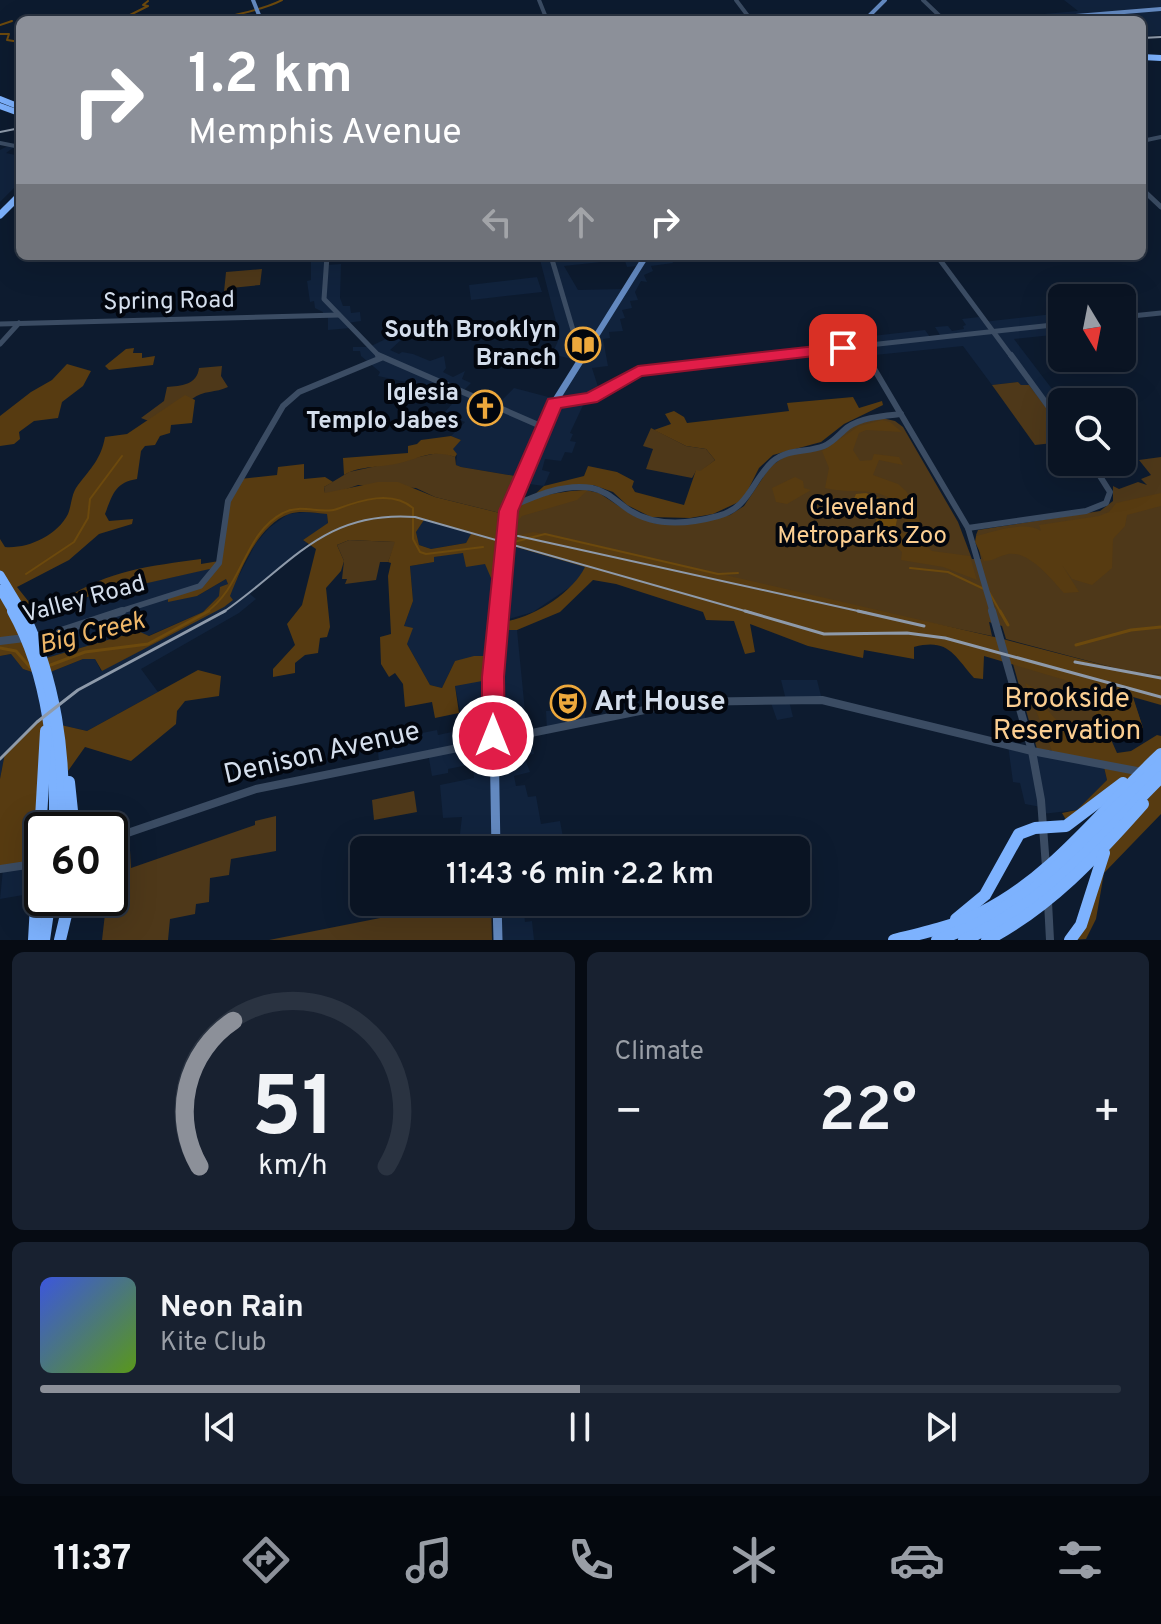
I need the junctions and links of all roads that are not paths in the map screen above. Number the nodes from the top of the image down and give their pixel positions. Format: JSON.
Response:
{"nodes":[{"id":1,"x":885,"y":0,"type":"edge"},
{"id":2,"x":923,"y":0,"type":"edge"},
{"id":3,"x":1161,"y":9,"type":"edge"},
{"id":4,"x":869,"y":16,"type":"edge"},
{"id":5,"x":940,"y":16,"type":"edge"},
{"id":6,"x":1076,"y":16,"type":"edge"},
{"id":7,"x":1146,"y":193,"type":"edge"},
{"id":8,"x":16,"y":199,"type":"edge"},
{"id":9,"x":1161,"y":207,"type":"edge"},
{"id":10,"x":0,"y":213,"type":"edge"},
{"id":11,"x":327,"y":260,"type":"edge"},
{"id":12,"x":552,"y":260,"type":"edge"},
{"id":13,"x":643,"y":260,"type":"edge"},
{"id":14,"x":940,"y":260,"type":"edge"},
{"id":15,"x":1161,"y":313,"type":"edge"},
{"id":16,"x":339,"y":315,"type":"junction"},
{"id":17,"x":1136,"y":316,"type":"edge"},
{"id":18,"x":19,"y":323,"type":"junction"},
{"id":19,"x":0,"y":324,"type":"edge"},
{"id":20,"x":1048,"y":326,"type":"edge"},
{"id":21,"x":991,"y":332,"type":"junction"},
{"id":22,"x":0,"y":344,"type":"edge"},
{"id":23,"x":860,"y":346,"type":"junction"},
{"id":24,"x":381,"y":358,"type":"junction"},
{"id":25,"x":581,"y":359,"type":"junction"},
{"id":26,"x":554,"y":403,"type":"junction"},
{"id":27,"x":1048,"y":407,"type":"edge"},
{"id":28,"x":901,"y":414,"type":"junction"},
{"id":29,"x":543,"y":427,"type":"junction"},
{"id":30,"x":1100,"y":476,"type":"edge"},
{"id":31,"x":509,"y":509,"type":"junction"},
{"id":32,"x":968,"y":528,"type":"junction"},
{"id":33,"x":0,"y":575,"type":"edge"},
{"id":34,"x":3,"y":588,"type":"edge"},
{"id":35,"x":27,"y":631,"type":"junction"},
{"id":36,"x":0,"y":641,"type":"edge"},
{"id":37,"x":493,"y":739,"type":"junction"},
{"id":38,"x":56,"y":741,"type":"junction"},
{"id":39,"x":1032,"y":751,"type":"junction"},
{"id":40,"x":1161,"y":754,"type":"edge"},
{"id":41,"x":1155,"y":764,"type":"edge"},
{"id":42,"x":1161,"y":776,"type":"edge"},
{"id":43,"x":1161,"y":784,"type":"edge"},
{"id":44,"x":47,"y":812,"type":"edge"},
{"id":45,"x":55,"y":812,"type":"edge"},
{"id":46,"x":62,"y":812,"type":"edge"},
{"id":47,"x":70,"y":812,"type":"edge"},
{"id":48,"x":1128,"y":821,"type":"junction"},
{"id":49,"x":1043,"y":828,"type":"junction"},
{"id":50,"x":128,"y":833,"type":"edge"},
{"id":51,"x":496,"y":836,"type":"edge"},
{"id":52,"x":24,"y":865,"type":"edge"},
{"id":53,"x":0,"y":869,"type":"edge"},
{"id":54,"x":36,"y":916,"type":"edge"},
{"id":55,"x":49,"y":916,"type":"edge"},
{"id":56,"x":52,"y":916,"type":"edge"},
{"id":57,"x":66,"y":916,"type":"edge"},
{"id":58,"x":497,"y":916,"type":"edge"},
{"id":59,"x":899,"y":939,"type":"edge"},
{"id":60,"x":34,"y":940,"type":"edge"},
{"id":61,"x":44,"y":940,"type":"edge"},
{"id":62,"x":50,"y":940,"type":"edge"},
{"id":63,"x":60,"y":940,"type":"edge"},
{"id":64,"x":498,"y":940,"type":"edge"},
{"id":65,"x":937,"y":940,"type":"edge"},
{"id":66,"x":964,"y":940,"type":"edge"},
{"id":67,"x":987,"y":940,"type":"edge"},
{"id":68,"x":1050,"y":940,"type":"edge"},
{"id":69,"x":1070,"y":940,"type":"edge"}],
"edges":[{"from":1,"to":4,"type":"main road"},
{"from":2,"to":5,"type":"main road"},
{"from":3,"to":6,"type":"main road"},
{"from":7,"to":9,"type":"main road"},
{"from":8,"to":10,"type":"highway"},
{"from":11,"to":16,"type":"main road"},
{"from":12,"to":25,"type":"main road"},
{"from":13,"to":25,"type":"main road"},
{"from":14,"to":21,"type":"main road"},
{"from":15,"to":17,"type":"main road"},
{"from":16,"to":18,"type":"main road","name":"Spring Road"},
{"from":16,"to":24,"type":"main road"},
{"from":18,"to":19,"type":"main road","name":"Spring Road"},
{"from":18,"to":22,"type":"main road"},
{"from":20,"to":21,"type":"main road"},
{"from":21,"to":23,"type":"main road"},
{"from":21,"to":27,"type":"main road"},
{"from":23,"to":26,"type":"main road"},
{"from":23,"to":28,"type":"main road"},
{"from":24,"to":29,"type":"main road"},
{"from":24,"to":36,"type":"main road","name":"Valley Road"},
{"from":25,"to":26,"type":"main road"},
{"from":26,"to":29,"type":"main road"},
{"from":28,"to":31,"type":"main road"},
{"from":28,"to":32,"type":"main road"},
{"from":29,"to":31,"type":"main road"},
{"from":30,"to":32,"type":"main road"},
{"from":31,"to":37,"type":"main road"},
{"from":32,"to":39,"type":"main road"},
{"from":33,"to":34,"type":"highway"},
{"from":34,"to":35,"type":"highway"},
{"from":35,"to":38,"type":"highway"},
{"from":35,"to":38,"type":"highway"},
{"from":37,"to":39,"type":"main road","name":"Denison Avenue"},
{"from":37,"to":50,"type":"main road","name":"Denison Avenue"},
{"from":37,"to":51,"type":"main road"},
{"from":38,"to":44,"type":"highway"},
{"from":38,"to":45,"type":"highway"},
{"from":38,"to":46,"type":"highway"},
{"from":38,"to":47,"type":"highway"},
{"from":39,"to":42,"type":"main road","name":"Denison Avenue"},
{"from":39,"to":49,"type":"main road"},
{"from":40,"to":41,"type":"highway"},
{"from":41,"to":49,"type":"highway"},
{"from":41,"to":59,"type":"highway"},
{"from":41,"to":65,"type":"highway"},
{"from":42,"to":66,"type":"highway"},
{"from":43,"to":48,"type":"highway"},
{"from":48,"to":67,"type":"highway"},
{"from":48,"to":69,"type":"highway"},
{"from":49,"to":59,"type":"highway"},
{"from":49,"to":68,"type":"main road"},
{"from":52,"to":53,"type":"main road"},
{"from":54,"to":60,"type":"highway"},
{"from":55,"to":61,"type":"highway"},
{"from":56,"to":62,"type":"highway"},
{"from":57,"to":63,"type":"highway"},
{"from":58,"to":64,"type":"main road"}]}
